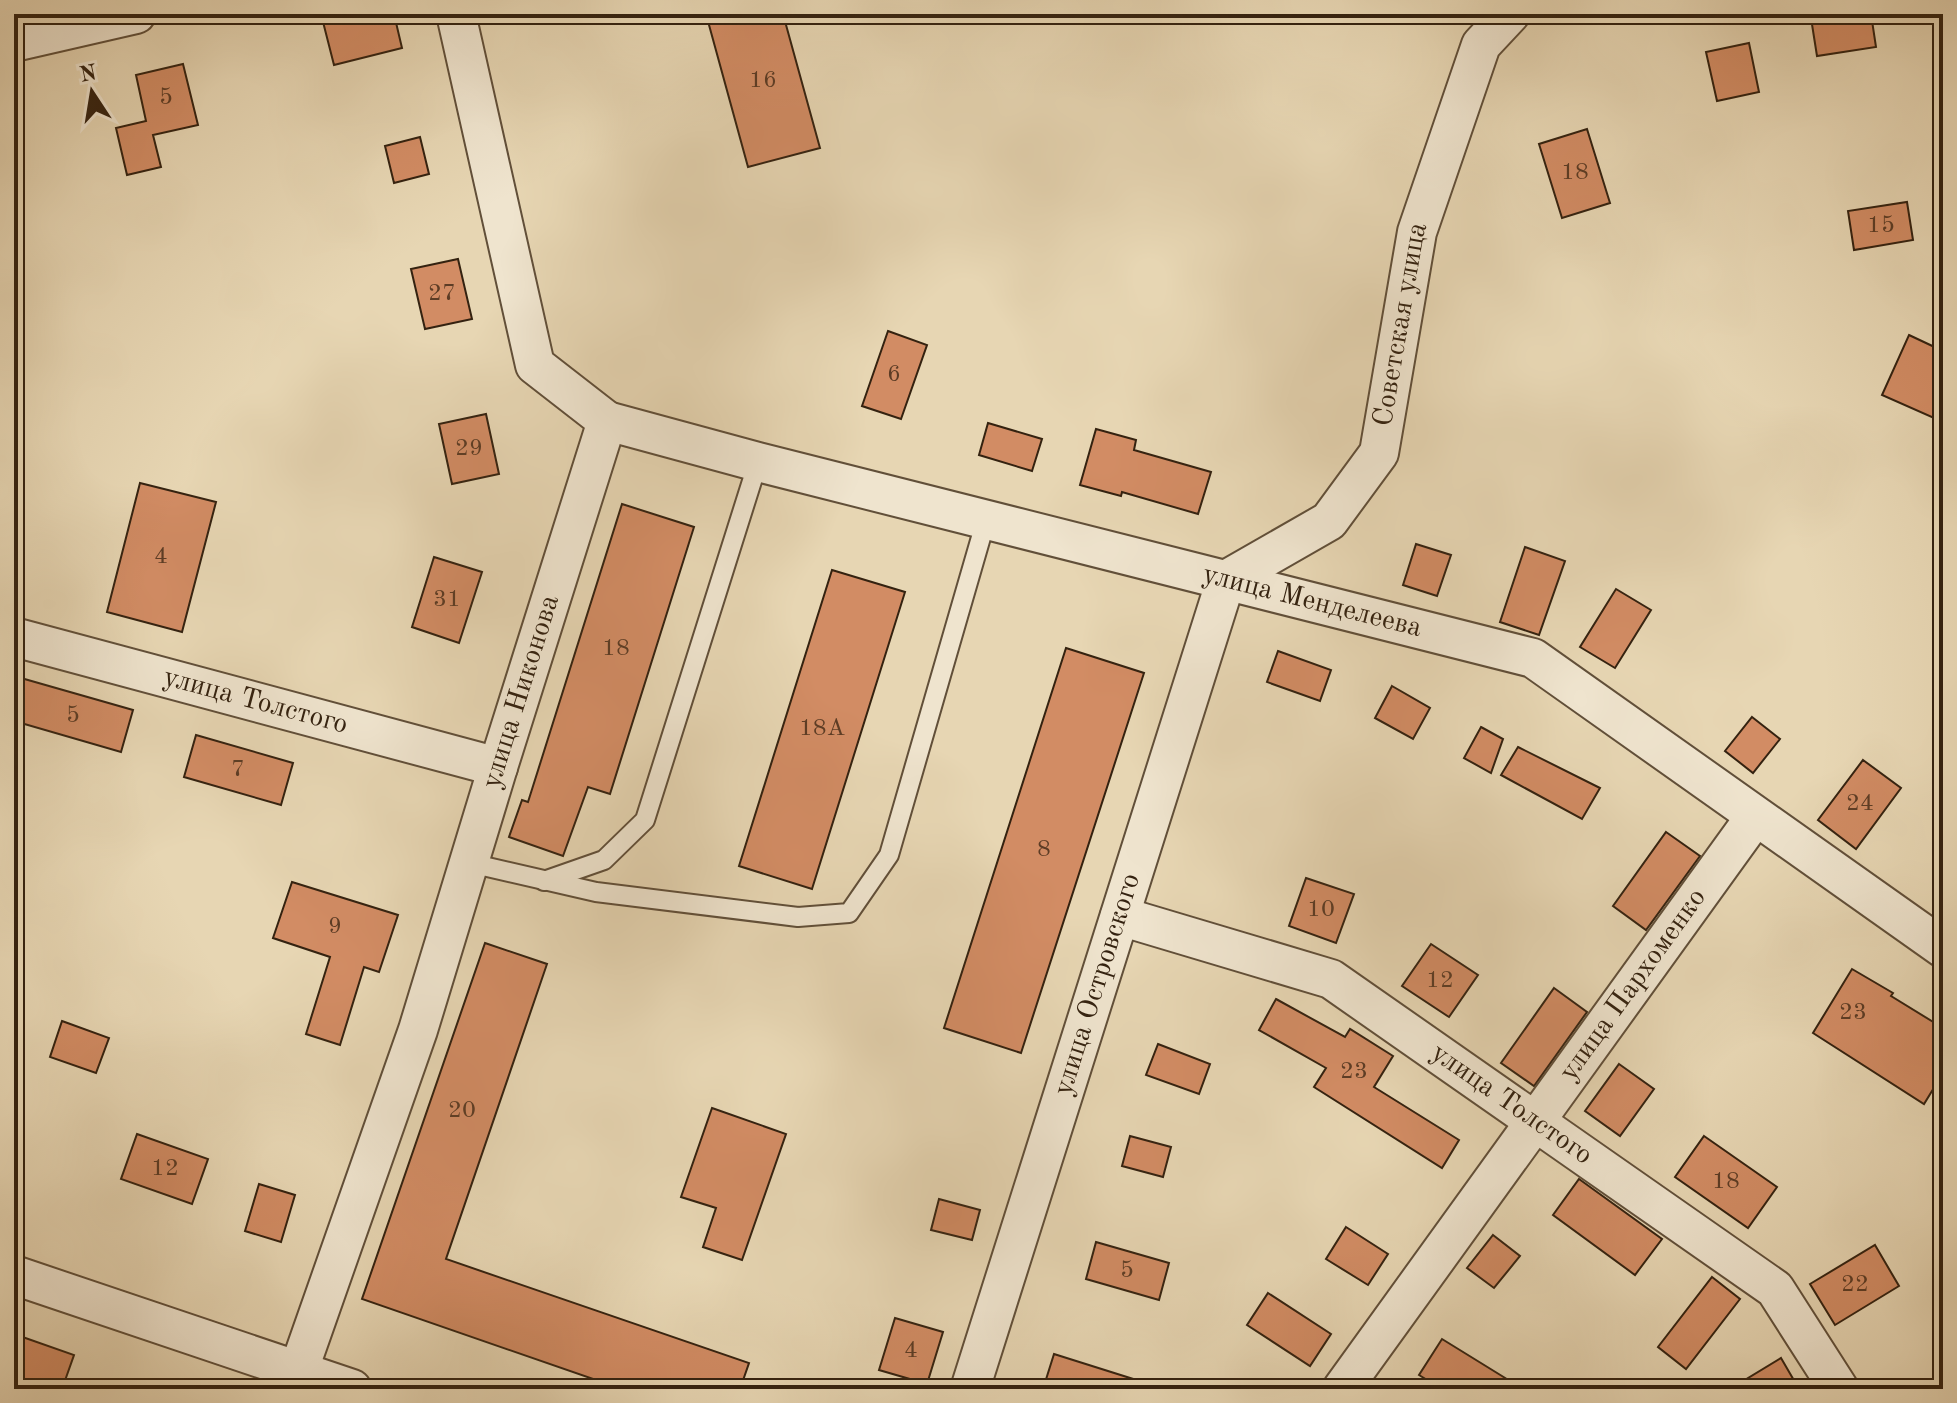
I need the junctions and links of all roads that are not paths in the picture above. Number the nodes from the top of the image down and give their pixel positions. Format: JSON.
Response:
{"nodes":[{"id":1,"x":136,"y":14,"type":"edge"},
{"id":2,"x":456,"y":14,"type":"edge"},
{"id":3,"x":1510,"y":14,"type":"edge"},
{"id":4,"x":14,"y":42,"type":"edge"},
{"id":5,"x":607,"y":421,"type":"junction"},
{"id":6,"x":758,"y":462,"type":"junction"},
{"id":7,"x":986,"y":520,"type":"junction"},
{"id":8,"x":1226,"y":580,"type":"junction"},
{"id":9,"x":14,"y":637,"type":"edge"},
{"id":10,"x":498,"y":767,"type":"junction"},
{"id":11,"x":1755,"y":817,"type":"junction"},
{"id":12,"x":470,"y":863,"type":"junction"},
{"id":13,"x":544,"y":881,"type":"junction"},
{"id":14,"x":1120,"y":916,"type":"junction"},
{"id":15,"x":1943,"y":948,"type":"edge"},
{"id":16,"x":1537,"y":1122,"type":"junction"},
{"id":17,"x":14,"y":1275,"type":"edge"},
{"id":18,"x":296,"y":1380,"type":"edge"},
{"id":19,"x":1356,"y":1385,"type":"edge"},
{"id":20,"x":352,"y":1389,"type":"edge"},
{"id":21,"x":970,"y":1389,"type":"edge"},
{"id":22,"x":1839,"y":1389,"type":"edge"}],
"edges":[{"from":1,"to":4,"type":"street"},
{"from":2,"to":5,"type":"street"},
{"from":3,"to":8,"type":"street","name":"Советская улица"},
{"from":5,"to":6,"type":"street","name":"улица Менделеева"},
{"from":5,"to":10,"type":"street","name":"улица Никонова"},
{"from":6,"to":7,"type":"street","name":"улица Менделеева"},
{"from":6,"to":13,"type":"lane"},
{"from":7,"to":8,"type":"street","name":"улица Менделеева"},
{"from":7,"to":13,"type":"lane"},
{"from":8,"to":11,"type":"street","name":"улица Менделеева"},
{"from":8,"to":14,"type":"street","name":"улица Островского"},
{"from":9,"to":10,"type":"street","name":"улица Толстого"},
{"from":10,"to":12,"type":"street","name":"улица Никонова"},
{"from":11,"to":15,"type":"street","name":"улица Менделеева"},
{"from":11,"to":16,"type":"street","name":"улица Пархоменко"},
{"from":12,"to":13,"type":"lane"},
{"from":12,"to":18,"type":"street","name":"улица Никонова"},
{"from":14,"to":16,"type":"street","name":"улица Толстого"},
{"from":14,"to":21,"type":"street","name":"улица Островского"},
{"from":16,"to":19,"type":"street","name":"улица Пархоменко"},
{"from":16,"to":22,"type":"street","name":"улица Толстого"},
{"from":17,"to":18,"type":"street"},
{"from":18,"to":20,"type":"street"}]}
